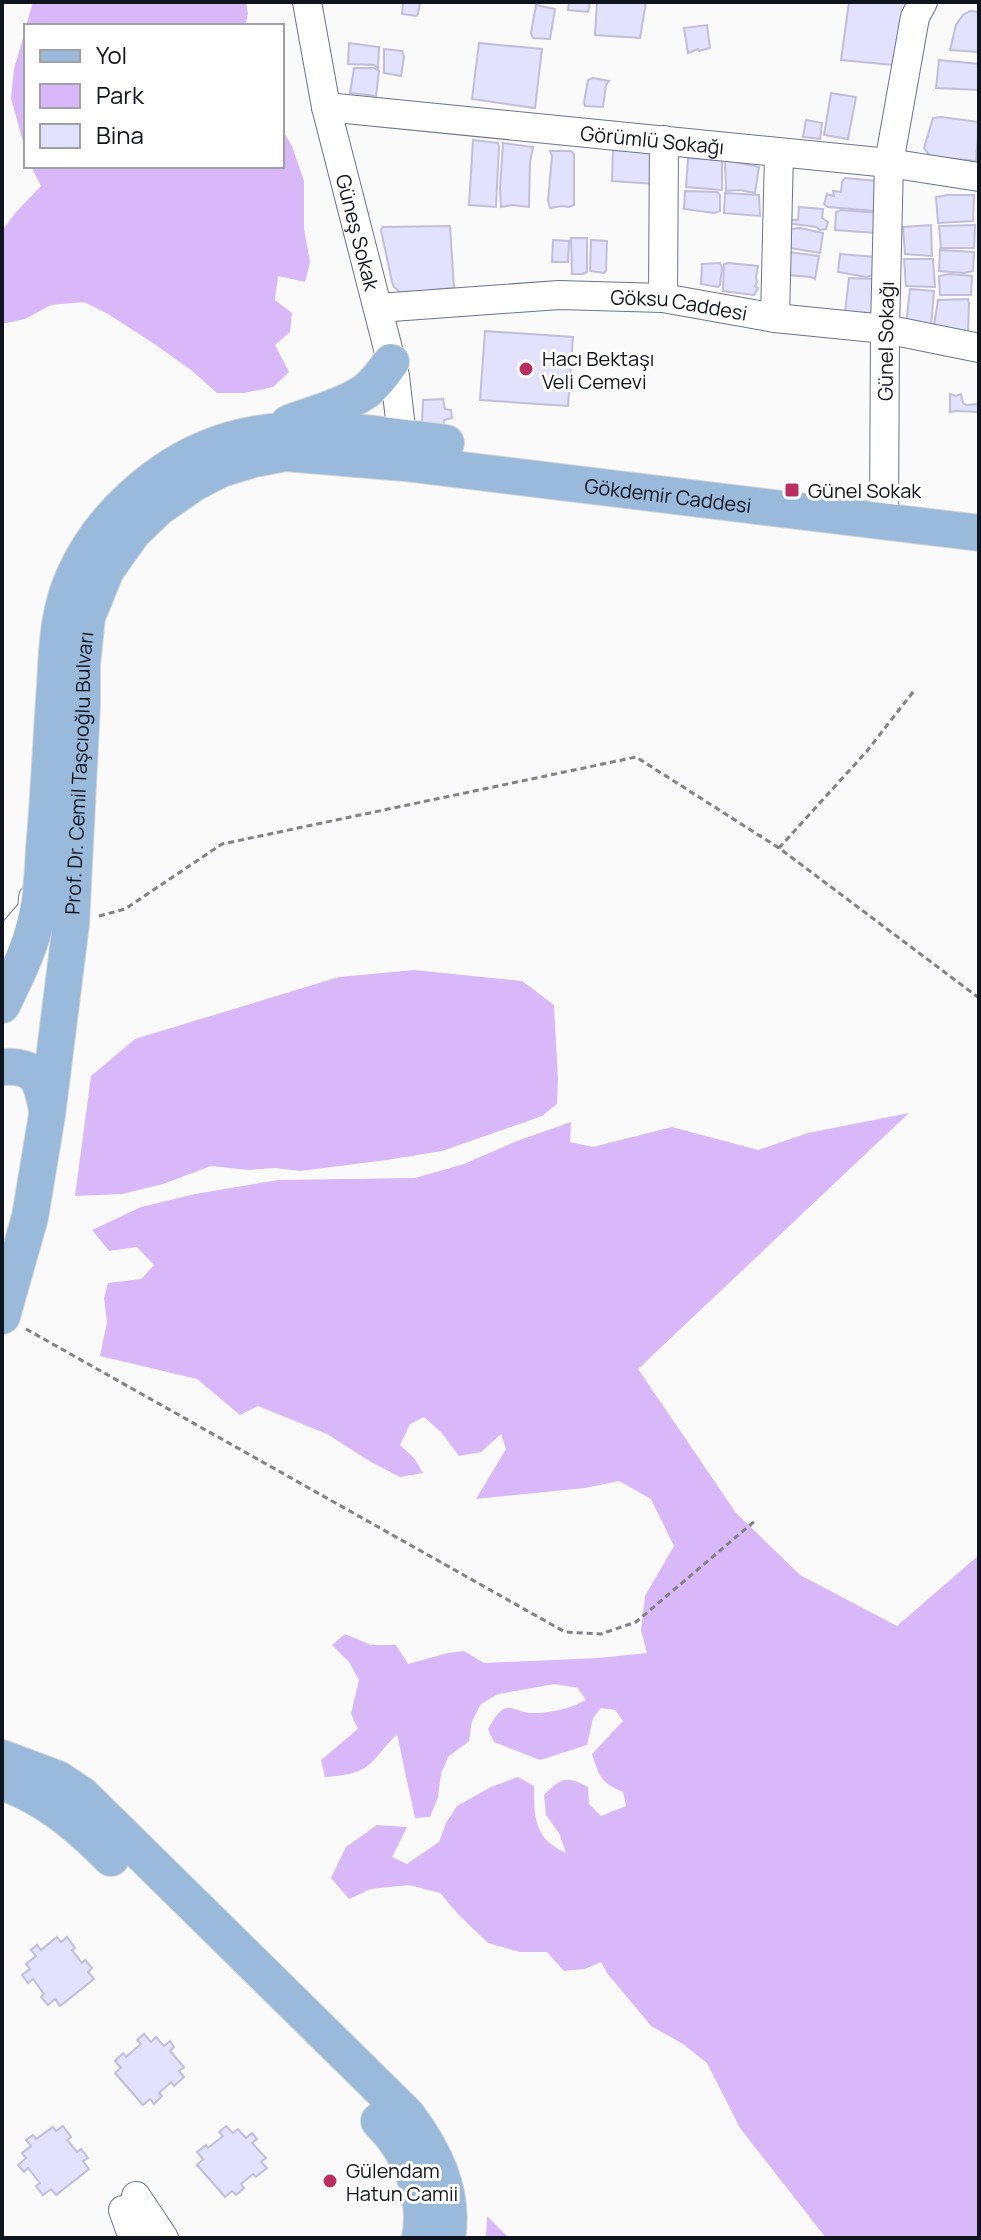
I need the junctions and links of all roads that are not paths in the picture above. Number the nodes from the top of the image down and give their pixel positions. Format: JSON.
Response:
{"nodes":[{"id":1,"x":307,"y":2,"type":"edge"},
{"id":2,"x":923,"y":2,"type":"edge"},
{"id":3,"x":326,"y":107,"type":"junction"},
{"id":4,"x":664,"y":140,"type":"junction"},
{"id":5,"x":779,"y":153,"type":"junction"},
{"id":6,"x":889,"y":163,"type":"junction"},
{"id":7,"x":979,"y":177,"type":"edge"},
{"id":8,"x":663,"y":298,"type":"junction"},
{"id":9,"x":378,"y":308,"type":"junction"},
{"id":10,"x":775,"y":318,"type":"junction"},
{"id":11,"x":885,"y":329,"type":"junction"},
{"id":12,"x":979,"y":348,"type":"edge"},
{"id":13,"x":391,"y":362,"type":"junction"},
{"id":14,"x":271,"y":430,"type":"junction"},
{"id":15,"x":403,"y":450,"type":"junction"},
{"id":16,"x":884,"y":509,"type":"junction"},
{"id":17,"x":979,"y":511,"type":"edge"},
{"id":18,"x":979,"y":533,"type":"edge"},
{"id":19,"x":48,"y":782,"type":"junction"},
{"id":20,"x":2,"y":945,"type":"edge"},
{"id":21,"x":2,"y":1005,"type":"edge"},
{"id":22,"x":2,"y":1067,"type":"edge"},
{"id":23,"x":47,"y":1115,"type":"junction"},
{"id":24,"x":2,"y":1316,"type":"edge"},
{"id":25,"x":2,"y":1758,"type":"edge"},
{"id":26,"x":2,"y":1782,"type":"edge"},
{"id":27,"x":133,"y":2238,"type":"edge"},
{"id":28,"x":164,"y":2238,"type":"edge"},
{"id":29,"x":420,"y":2238,"type":"edge"},
{"id":30,"x":447,"y":2238,"type":"edge"}],
"edges":[{"from":1,"to":3,"type":"street","name":"Güneş Sokak"},
{"from":2,"to":6,"type":"street","name":"Günel Sokağı"},
{"from":3,"to":4,"type":"street","name":"Görümlü Sokağı"},
{"from":3,"to":9,"type":"street","name":"Güneş Sokak"},
{"from":4,"to":5,"type":"street","name":"Görümlü Sokağı"},
{"from":4,"to":8,"type":"street"},
{"from":5,"to":6,"type":"street","name":"Görümlü Sokağı"},
{"from":5,"to":10,"type":"street"},
{"from":6,"to":7,"type":"street","name":"Görümlü Sokağı"},
{"from":6,"to":11,"type":"street","name":"Günel Sokağı"},
{"from":8,"to":9,"type":"street","name":"Göksu Caddesi"},
{"from":8,"to":10,"type":"street","name":"Göksu Caddesi"},
{"from":9,"to":13,"type":"street","name":"Güneş Sokak"},
{"from":10,"to":11,"type":"street","name":"Göksu Caddesi"},
{"from":11,"to":12,"type":"street","name":"Göksu Caddesi"},
{"from":11,"to":16,"type":"street","name":"Günel Sokağı"},
{"from":13,"to":14,"type":"main road"},
{"from":13,"to":15,"type":"street","name":"Güneş Sokak"},
{"from":14,"to":15,"type":"main road","name":"Prof. Dr. Cemil Taşcıoğlu Bulvarı"},
{"from":14,"to":19,"type":"main road","name":"Prof. Dr. Cemil Taşcıoğlu Bulvarı"},
{"from":15,"to":16,"type":"main road","name":"Gökdemir Caddesi"},
{"from":15,"to":23,"type":"main road","name":"Prof. Dr. Cemil Taşcıoğlu Bulvarı"},
{"from":16,"to":17,"type":"main road"},
{"from":16,"to":18,"type":"main road","name":"Gökdemir Caddesi"},
{"from":19,"to":20,"type":"street"},
{"from":19,"to":21,"type":"main road","name":"Prof. Dr. Cemil Taşcıoğlu Bulvarı"},
{"from":22,"to":23,"type":"main road"},
{"from":23,"to":24,"type":"main road","name":"Prof. Dr. Cemil Taşcıoğlu Bulvarı"},
{"from":25,"to":30,"type":"main road"},
{"from":26,"to":29,"type":"main road"},
{"from":27,"to":28,"type":"street"}]}
